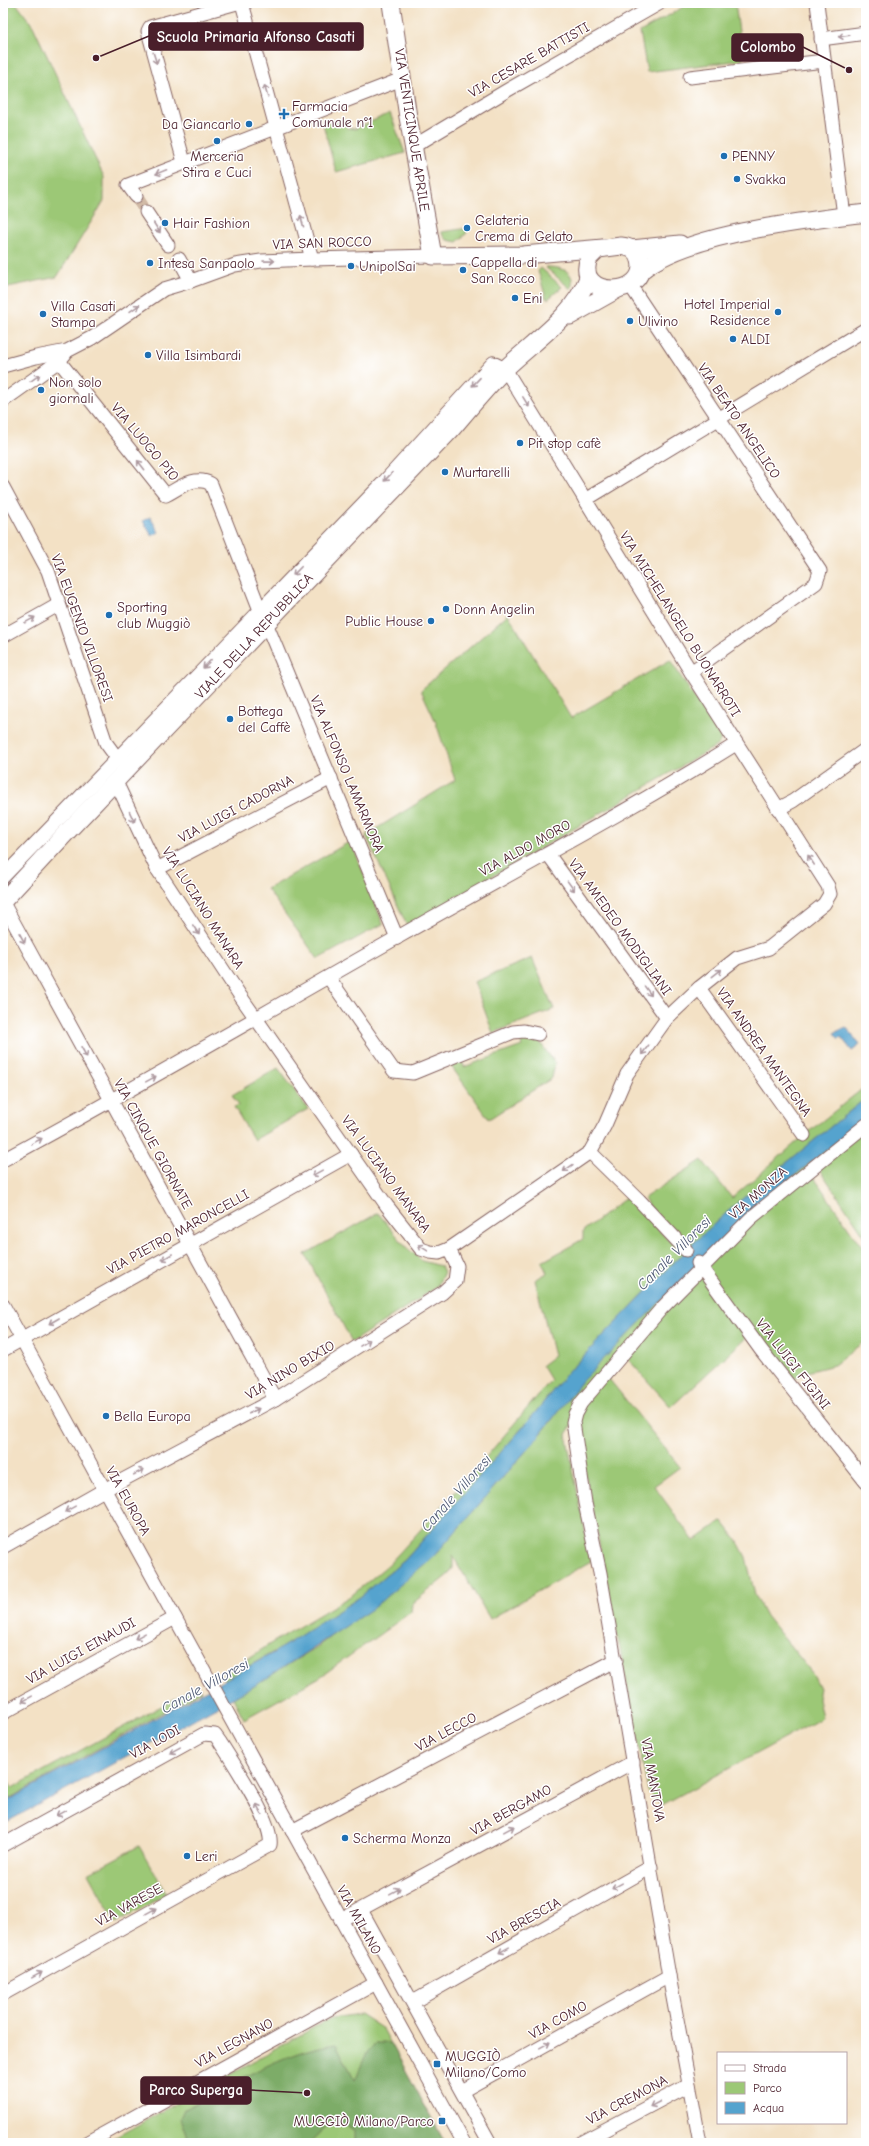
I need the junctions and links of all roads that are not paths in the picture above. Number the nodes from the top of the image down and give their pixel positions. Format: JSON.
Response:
{"nodes":[{"id":1,"x":237,"y":3,"type":"edge"},
{"id":2,"x":242,"y":3,"type":"edge"},
{"id":3,"x":391,"y":3,"type":"edge"},
{"id":4,"x":660,"y":3,"type":"edge"},
{"id":5,"x":817,"y":3,"type":"edge"},
{"id":6,"x":638,"y":9,"type":"edge"},
{"id":7,"x":866,"y":33,"type":"edge"},
{"id":8,"x":821,"y":39,"type":"junction"},
{"id":9,"x":824,"y":61,"type":"junction"},
{"id":10,"x":690,"y":77,"type":"dead end"},
{"id":11,"x":402,"y":79,"type":"junction"},
{"id":12,"x":276,"y":128,"type":"junction"},
{"id":13,"x":414,"y":146,"type":"junction"},
{"id":14,"x":184,"y":162,"type":"junction"},
{"id":15,"x":136,"y":196,"type":"tunnel mouth"},
{"id":16,"x":146,"y":212,"type":"tunnel mouth"},
{"id":17,"x":866,"y":213,"type":"edge"},
{"id":18,"x":844,"y":216,"type":"junction"},
{"id":19,"x":706,"y":242,"type":"junction"},
{"id":20,"x":168,"y":245,"type":"dead end"},
{"id":21,"x":603,"y":248,"type":"junction"},
{"id":22,"x":632,"y":249,"type":"junction"},
{"id":23,"x":527,"y":255,"type":"junction"},
{"id":24,"x":433,"y":256,"type":"junction"},
{"id":25,"x":309,"y":259,"type":"junction"},
{"id":26,"x":179,"y":260,"type":"dead end"},
{"id":27,"x":641,"y":271,"type":"junction"},
{"id":28,"x":588,"y":275,"type":"junction"},
{"id":29,"x":191,"y":282,"type":"junction"},
{"id":30,"x":625,"y":287,"type":"junction"},
{"id":31,"x":866,"y":329,"type":"edge"},
{"id":32,"x":548,"y":330,"type":"junction"},
{"id":33,"x":63,"y":356,"type":"junction"},
{"id":34,"x":3,"y":366,"type":"edge"},
{"id":35,"x":505,"y":369,"type":"junction"},
{"id":36,"x":3,"y":401,"type":"edge"},
{"id":37,"x":718,"y":419,"type":"junction"},
{"id":38,"x":5,"y":494,"type":"edge"},
{"id":39,"x":585,"y":500,"type":"junction"},
{"id":40,"x":58,"y":605,"type":"junction"},
{"id":41,"x":263,"y":616,"type":"junction"},
{"id":42,"x":3,"y":636,"type":"edge"},
{"id":43,"x":691,"y":672,"type":"junction"},
{"id":44,"x":736,"y":744,"type":"junction"},
{"id":45,"x":866,"y":749,"type":"edge"},
{"id":46,"x":117,"y":758,"type":"junction"},
{"id":47,"x":331,"y":778,"type":"junction"},
{"id":48,"x":116,"y":782,"type":"junction"},
{"id":49,"x":778,"y":809,"type":"junction"},
{"id":50,"x":548,"y":854,"type":"junction"},
{"id":51,"x":157,"y":869,"type":"junction"},
{"id":52,"x":3,"y":877,"type":"edge"},
{"id":53,"x":830,"y":894,"type":"joint"},
{"id":54,"x":3,"y":902,"type":"edge"},
{"id":55,"x":397,"y":938,"type":"junction"},
{"id":56,"x":329,"y":978,"type":"junction"},
{"id":57,"x":699,"y":988,"type":"junction"},
{"id":58,"x":667,"y":1018,"type":"junction"},
{"id":59,"x":256,"y":1020,"type":"junction"},
{"id":60,"x":538,"y":1034,"type":"dead end"},
{"id":61,"x":111,"y":1101,"type":"junction"},
{"id":62,"x":866,"y":1124,"type":"edge"},
{"id":63,"x":804,"y":1135,"type":"dead end"},
{"id":64,"x":590,"y":1152,"type":"junction"},
{"id":65,"x":351,"y":1154,"type":"junction"},
{"id":66,"x":3,"y":1160,"type":"edge"},
{"id":67,"x":190,"y":1243,"type":"junction"},
{"id":68,"x":449,"y":1249,"type":"junction"},
{"id":69,"x":686,"y":1250,"type":"dead end"},
{"id":70,"x":700,"y":1266,"type":"junction"},
{"id":71,"x":3,"y":1305,"type":"edge"},
{"id":72,"x":22,"y":1339,"type":"junction"},
{"id":73,"x":3,"y":1350,"type":"edge"},
{"id":74,"x":275,"y":1399,"type":"junction"},
{"id":75,"x":573,"y":1422,"type":"joint"},
{"id":76,"x":866,"y":1482,"type":"edge"},
{"id":77,"x":104,"y":1490,"type":"junction"},
{"id":78,"x":3,"y":1547,"type":"edge"},
{"id":79,"x":174,"y":1618,"type":"junction"},
{"id":80,"x":616,"y":1660,"type":"junction"},
{"id":81,"x":226,"y":1710,"type":"joint"},
{"id":82,"x":3,"y":1713,"type":"edge"},
{"id":83,"x":633,"y":1762,"type":"junction"},
{"id":84,"x":292,"y":1831,"type":"junction"},
{"id":85,"x":3,"y":1845,"type":"edge"},
{"id":86,"x":270,"y":1845,"type":"joint"},
{"id":87,"x":651,"y":1867,"type":"junction"},
{"id":88,"x":361,"y":1910,"type":"junction"},
{"id":89,"x":341,"y":1920,"type":"junction"},
{"id":90,"x":669,"y":1976,"type":"junction"},
{"id":91,"x":376,"y":1983,"type":"junction"},
{"id":92,"x":3,"y":1994,"type":"edge"},
{"id":93,"x":413,"y":2002,"type":"junction"},
{"id":94,"x":689,"y":2085,"type":"junction"},
{"id":95,"x":462,"y":2091,"type":"junction"},
{"id":96,"x":87,"y":2143,"type":"edge"},
{"id":97,"x":464,"y":2143,"type":"edge"},
{"id":98,"x":490,"y":2143,"type":"edge"},
{"id":99,"x":580,"y":2143,"type":"edge"},
{"id":100,"x":700,"y":2143,"type":"edge"}],
"edges":[{"from":1,"to":14,"type":"street","one_way":true},
{"from":12,"to":2,"type":"street","one_way":true},
{"from":3,"to":11,"type":"main road","name":"VIA VENTICINQUE APRILE"},
{"from":4,"to":6,"type":"street","name":"VIA CESARE BATTISTI"},
{"from":5,"to":8,"type":"street"},
{"from":6,"to":13,"type":"street","name":"VIA CESARE BATTISTI"},
{"from":7,"to":8,"type":"street","one_way":true},
{"from":8,"to":9,"type":"street"},
{"from":9,"to":10,"type":"street"},
{"from":9,"to":18,"type":"street"},
{"from":11,"to":12,"type":"street"},
{"from":11,"to":13,"type":"main road","name":"VIA VENTICINQUE APRILE"},
{"from":12,"to":14,"type":"street"},
{"from":25,"to":12,"type":"street","one_way":true},
{"from":13,"to":24,"type":"main road","name":"VIA VENTICINQUE APRILE"},
{"from":14,"to":15,"type":"street","one_way":true},
{"from":16,"to":20,"type":"street","one_way":true},
{"from":17,"to":18,"type":"main road"},
{"from":18,"to":19,"type":"main road"},
{"from":19,"to":22,"type":"main road"},
{"from":19,"to":27,"type":"main road"},
{"from":21,"to":22,"type":"main road"},
{"from":21,"to":23,"type":"main road"},
{"from":21,"to":28,"type":"main road"},
{"from":22,"to":27,"type":"main road"},
{"from":23,"to":24,"type":"main road"},
{"from":23,"to":28,"type":"main road"},
{"from":24,"to":25,"type":"street","name":"VIA SAN ROCCO"},
{"from":29,"to":25,"type":"street","name":"VIA SAN ROCCO","one_way":true},
{"from":26,"to":29,"type":"street"},
{"from":27,"to":30,"type":"main road"},
{"from":28,"to":30,"type":"main road"},
{"from":28,"to":32,"type":"main road","name":"VIALE DELLA REPUBBLICA"},
{"from":33,"to":29,"type":"street","name":"VIA SAN ROCCO","one_way":true},
{"from":30,"to":32,"type":"main road","name":"VIALE DELLA REPUBBLICA"},
{"from":30,"to":37,"type":"street","name":"VIA BEATO ANGELICO"},
{"from":31,"to":37,"type":"street"},
{"from":32,"to":35,"type":"main road","name":"VIALE DELLA REPUBBLICA"},
{"from":33,"to":34,"type":"street"},
{"from":36,"to":33,"type":"street","one_way":true},
{"from":41,"to":33,"type":"street","name":"VIA LUOGO PIO","one_way":true},
{"from":35,"to":39,"type":"street","name":"VIA MICHELANGELO BUONARROTI","one_way":true},
{"from":35,"to":41,"type":"main road","name":"VIALE DELLA REPUBBLICA"},
{"from":37,"to":39,"type":"street"},
{"from":37,"to":43,"type":"street","name":"VIA BEATO ANGELICO"},
{"from":38,"to":40,"type":"street","name":"VIA EUGENIO VILLORESI"},
{"from":39,"to":43,"type":"street","name":"VIA MICHELANGELO BUONARROTI"},
{"from":42,"to":40,"type":"street","one_way":true},
{"from":40,"to":46,"type":"street","name":"VIA EUGENIO VILLORESI"},
{"from":41,"to":46,"type":"street","name":"VIALE DELLA REPUBBLICA","one_way":true},
{"from":41,"to":47,"type":"street","name":"VIA ALFONSO LAMARMORA"},
{"from":41,"to":48,"type":"main road","name":"VIALE DELLA REPUBBLICA"},
{"from":43,"to":44,"type":"street","name":"VIA MICHELANGELO BUONARROTI"},
{"from":44,"to":49,"type":"street","name":"VIA MICHELANGELO BUONARROTI"},
{"from":44,"to":50,"type":"street","name":"VIA ALDO MORO"},
{"from":45,"to":49,"type":"street"},
{"from":46,"to":52,"type":"street","name":"VIALE DELLA REPUBBLICA"},
{"from":47,"to":51,"type":"street","name":"VIA LUIGI CADORNA"},
{"from":47,"to":55,"type":"street","name":"VIA ALFONSO LAMARMORA"},
{"from":48,"to":51,"type":"street","name":"VIA LUCIANO MANARA","one_way":true},
{"from":48,"to":54,"type":"main road","name":"VIALE DELLA REPUBBLICA"},
{"from":53,"to":49,"type":"street","name":"VIA MICHELANGELO BUONARROTI","one_way":true},
{"from":50,"to":55,"type":"street","name":"VIA ALDO MORO"},
{"from":50,"to":58,"type":"street","name":"VIA AMEDEO MODIGLIANI","one_way":true},
{"from":51,"to":59,"type":"street","name":"VIA LUCIANO MANARA","one_way":true},
{"from":57,"to":53,"type":"street","name":"VIA LUCIANO MANARA","one_way":true},
{"from":54,"to":61,"type":"street","name":"VIA CINQUE GIORNATE","one_way":true},
{"from":55,"to":56,"type":"street","name":"VIA ALDO MORO"},
{"from":56,"to":59,"type":"street","name":"VIA ALDO MORO"},
{"from":56,"to":60,"type":"street"},
{"from":57,"to":58,"type":"street","name":"VIA LUCIANO MANARA"},
{"from":57,"to":63,"type":"street","name":"VIA ANDREA MANTEGNA"},
{"from":58,"to":64,"type":"street","name":"VIA LUCIANO MANARA","one_way":true},
{"from":61,"to":59,"type":"street","name":"VIA ALDO MORO","one_way":true},
{"from":59,"to":65,"type":"street","name":"VIA LUCIANO MANARA"},
{"from":66,"to":61,"type":"street","name":"VIA ALDO MORO","one_way":true},
{"from":61,"to":67,"type":"street","name":"VIA CINQUE GIORNATE"},
{"from":62,"to":70,"type":"street","name":"VIA MONZA"},
{"from":64,"to":68,"type":"street","name":"VIA LUCIANO MANARA","one_way":true},
{"from":64,"to":69,"type":"street"},
{"from":65,"to":67,"type":"street","name":"VIA PIETRO MARONCELLI","one_way":true},
{"from":68,"to":65,"type":"street","name":"VIA LUCIANO MANARA","one_way":true},
{"from":67,"to":72,"type":"street","name":"VIA PIETRO MARONCELLI","one_way":true},
{"from":67,"to":74,"type":"street","name":"VIA CINQUE GIORNATE"},
{"from":74,"to":68,"type":"street","name":"VIA NINO BIXIO","one_way":true},
{"from":70,"to":75,"type":"street","name":"VIA MONZA"},
{"from":70,"to":76,"type":"street","name":"VIA LUIGI FIGINI"},
{"from":71,"to":72,"type":"street","name":"VIA EUROPA"},
{"from":72,"to":73,"type":"street","name":"VIA PIETRO MARONCELLI"},
{"from":72,"to":77,"type":"street","name":"VIA EUROPA"},
{"from":77,"to":74,"type":"street","name":"VIA NINO BIXIO","one_way":true},
{"from":75,"to":80,"type":"street","name":"VIA MANTOVA"},
{"from":77,"to":78,"type":"street","name":"VIA NINO BIXIO","one_way":true},
{"from":77,"to":79,"type":"street","name":"VIA EUROPA"},
{"from":79,"to":81,"type":"street","name":"VIA EUROPA"},
{"from":79,"to":82,"type":"street","name":"VIA LUIGI EINAUDI","one_way":true},
{"from":80,"to":83,"type":"street","name":"VIA MANTOVA"},
{"from":80,"to":84,"type":"street","name":"VIA LECCO"},
{"from":81,"to":84,"type":"street","name":"VIA MILANO"},
{"from":83,"to":87,"type":"street","name":"VIA MANTOVA"},
{"from":88,"to":83,"type":"street","name":"VIA BERGAMO","one_way":true},
{"from":84,"to":89,"type":"street","name":"VIA MILANO"},
{"from":86,"to":85,"type":"street","name":"VIA LODI","one_way":true},
{"from":92,"to":86,"type":"street","name":"VIA VARESE","one_way":true},
{"from":87,"to":90,"type":"street","name":"VIA MANTOVA"},
{"from":87,"to":93,"type":"street","name":"VIA BRESCIA","one_way":true},
{"from":88,"to":89,"type":"street","name":"VIA BERGAMO"},
{"from":88,"to":93,"type":"street","name":"VIA MILANO"},
{"from":89,"to":91,"type":"street","name":"VIA MILANO"},
{"from":90,"to":94,"type":"street","name":"VIA MANTOVA"},
{"from":95,"to":90,"type":"street","name":"VIA COMO","one_way":true},
{"from":91,"to":96,"type":"street","name":"VIA LEGNANO"},
{"from":91,"to":97,"type":"street","name":"VIA MILANO"},
{"from":93,"to":95,"type":"street","name":"VIA MILANO"},
{"from":94,"to":99,"type":"street","name":"VIA CREMONA","one_way":true},
{"from":94,"to":100,"type":"street","name":"VIA MANTOVA"},
{"from":95,"to":98,"type":"street","name":"VIA MILANO"}]}
